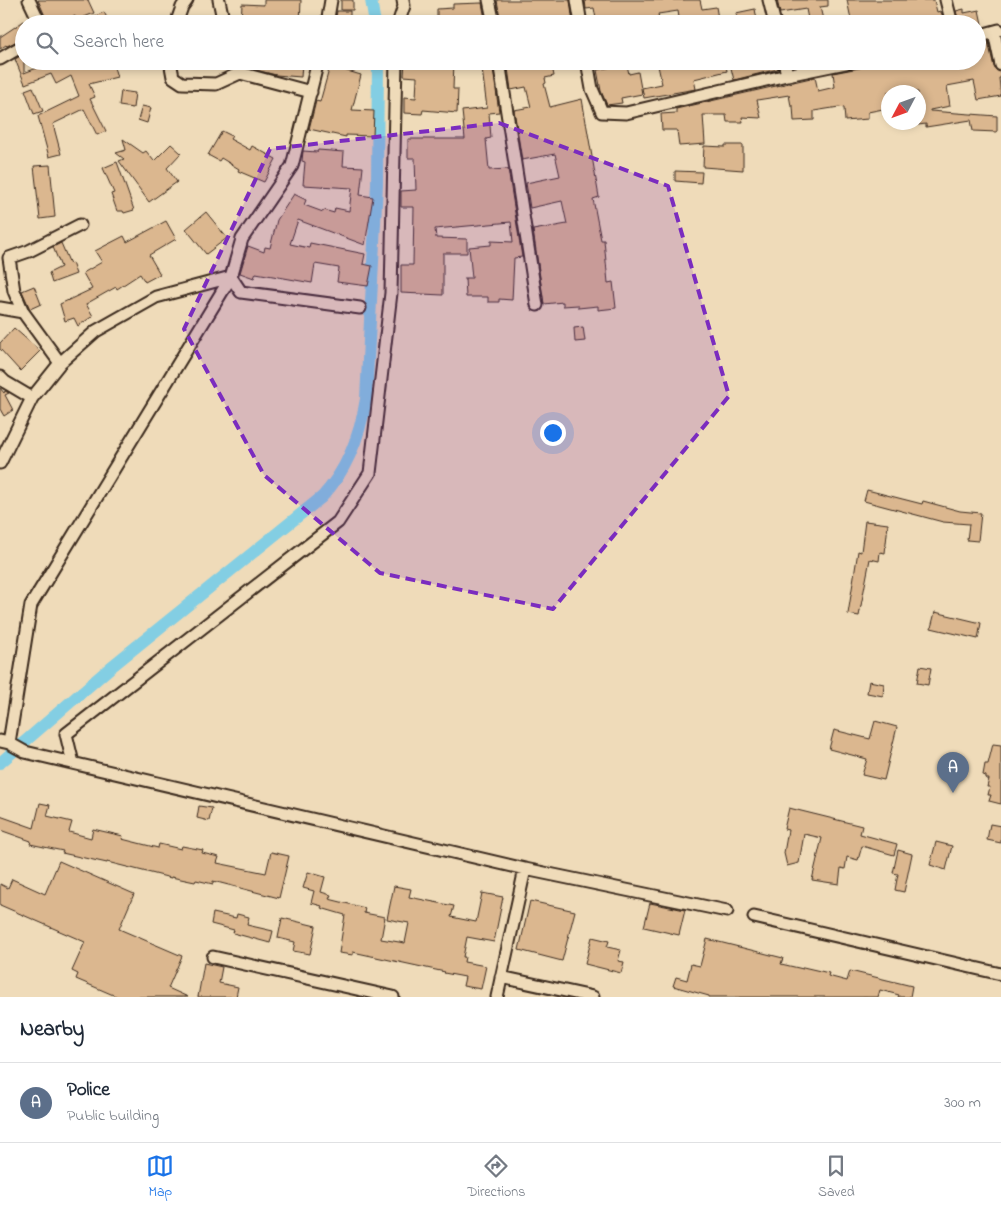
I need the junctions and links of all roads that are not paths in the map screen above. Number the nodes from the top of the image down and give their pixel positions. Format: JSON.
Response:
{"nodes":[{"id":1,"x":29,"y":0,"type":"edge"},
{"id":2,"x":187,"y":0,"type":"edge"},
{"id":3,"x":219,"y":0,"type":"edge"},
{"id":4,"x":331,"y":0,"type":"edge"},
{"id":5,"x":403,"y":0,"type":"edge"},
{"id":6,"x":489,"y":0,"type":"edge"},
{"id":7,"x":576,"y":0,"type":"edge"},
{"id":8,"x":769,"y":0,"type":"edge"},
{"id":9,"x":946,"y":0,"type":"edge"},
{"id":10,"x":36,"y":15,"type":"edge"},
{"id":11,"x":179,"y":15,"type":"edge"},
{"id":12,"x":222,"y":15,"type":"edge"},
{"id":13,"x":328,"y":15,"type":"edge"},
{"id":14,"x":401,"y":15,"type":"edge"},
{"id":15,"x":492,"y":15,"type":"edge"},
{"id":16,"x":578,"y":15,"type":"edge"},
{"id":17,"x":773,"y":15,"type":"edge"},
{"id":18,"x":950,"y":15,"type":"edge"},
{"id":19,"x":997,"y":31,"type":"edge"},
{"id":20,"x":15,"y":50,"type":"edge"},
{"id":21,"x":0,"y":59,"type":"edge"},
{"id":22,"x":1001,"y":65,"type":"edge"},
{"id":23,"x":171,"y":70,"type":"edge"},
{"id":24,"x":239,"y":70,"type":"edge"},
{"id":25,"x":316,"y":70,"type":"edge"},
{"id":26,"x":396,"y":70,"type":"edge"},
{"id":27,"x":500,"y":70,"type":"edge"},
{"id":28,"x":589,"y":70,"type":"edge"},
{"id":29,"x":786,"y":70,"type":"edge"},
{"id":30,"x":811,"y":70,"type":"edge"},
{"id":31,"x":240,"y":73,"type":"junction"},
{"id":32,"x":787,"y":75,"type":"junction"},
{"id":33,"x":311,"y":92,"type":"junction"},
{"id":34,"x":80,"y":225,"type":"dead end"},
{"id":35,"x":231,"y":277,"type":"junction"},
{"id":36,"x":537,"y":304,"type":"dead end"},
{"id":37,"x":0,"y":308,"type":"edge"},
{"id":38,"x":360,"y":308,"type":"dead end"},
{"id":39,"x":23,"y":312,"type":"junction"},
{"id":40,"x":60,"y":363,"type":"junction"},
{"id":41,"x":0,"y":377,"type":"edge"},
{"id":42,"x":32,"y":398,"type":"junction"},
{"id":43,"x":0,"y":463,"type":"edge"},
{"id":44,"x":4,"y":742,"type":"edge"},
{"id":45,"x":73,"y":763,"type":"junction"},
{"id":46,"x":524,"y":869,"type":"junction"},
{"id":47,"x":728,"y":911,"type":"dead end"},
{"id":48,"x":754,"y":917,"type":"dead end"},
{"id":49,"x":212,"y":957,"type":"dead end"},
{"id":50,"x":1001,"y":974,"type":"edge"},
{"id":51,"x":501,"y":977,"type":"junction"},
{"id":52,"x":393,"y":997,"type":"edge"},
{"id":53,"x":497,"y":997,"type":"edge"},
{"id":54,"x":592,"y":997,"type":"edge"}],
"edges":[{"from":1,"to":10,"type":"street"},
{"from":2,"to":11,"type":"street"},
{"from":3,"to":12,"type":"street"},
{"from":4,"to":13,"type":"street"},
{"from":5,"to":14,"type":"street"},
{"from":6,"to":15,"type":"street"},
{"from":7,"to":16,"type":"street"},
{"from":8,"to":17,"type":"street"},
{"from":9,"to":18,"type":"street"},
{"from":19,"to":22,"type":"street"},
{"from":20,"to":21,"type":"street"},
{"from":23,"to":31,"type":"street"},
{"from":24,"to":31,"type":"street"},
{"from":25,"to":33,"type":"street"},
{"from":26,"to":45,"type":"street"},
{"from":27,"to":36,"type":"street"},
{"from":28,"to":32,"type":"street"},
{"from":29,"to":32,"type":"street"},
{"from":30,"to":32,"type":"street"},
{"from":31,"to":33,"type":"street"},
{"from":33,"to":35,"type":"street"},
{"from":34,"to":39,"type":"street"},
{"from":35,"to":38,"type":"street"},
{"from":35,"to":40,"type":"street"},
{"from":35,"to":44,"type":"street"},
{"from":37,"to":39,"type":"street"},
{"from":39,"to":40,"type":"street"},
{"from":40,"to":42,"type":"street"},
{"from":41,"to":42,"type":"street"},
{"from":42,"to":43,"type":"street"},
{"from":44,"to":45,"type":"street"},
{"from":45,"to":46,"type":"street"},
{"from":46,"to":47,"type":"street"},
{"from":46,"to":51,"type":"street"},
{"from":48,"to":50,"type":"street"},
{"from":49,"to":52,"type":"street"},
{"from":51,"to":53,"type":"street"},
{"from":51,"to":54,"type":"street"}]}
